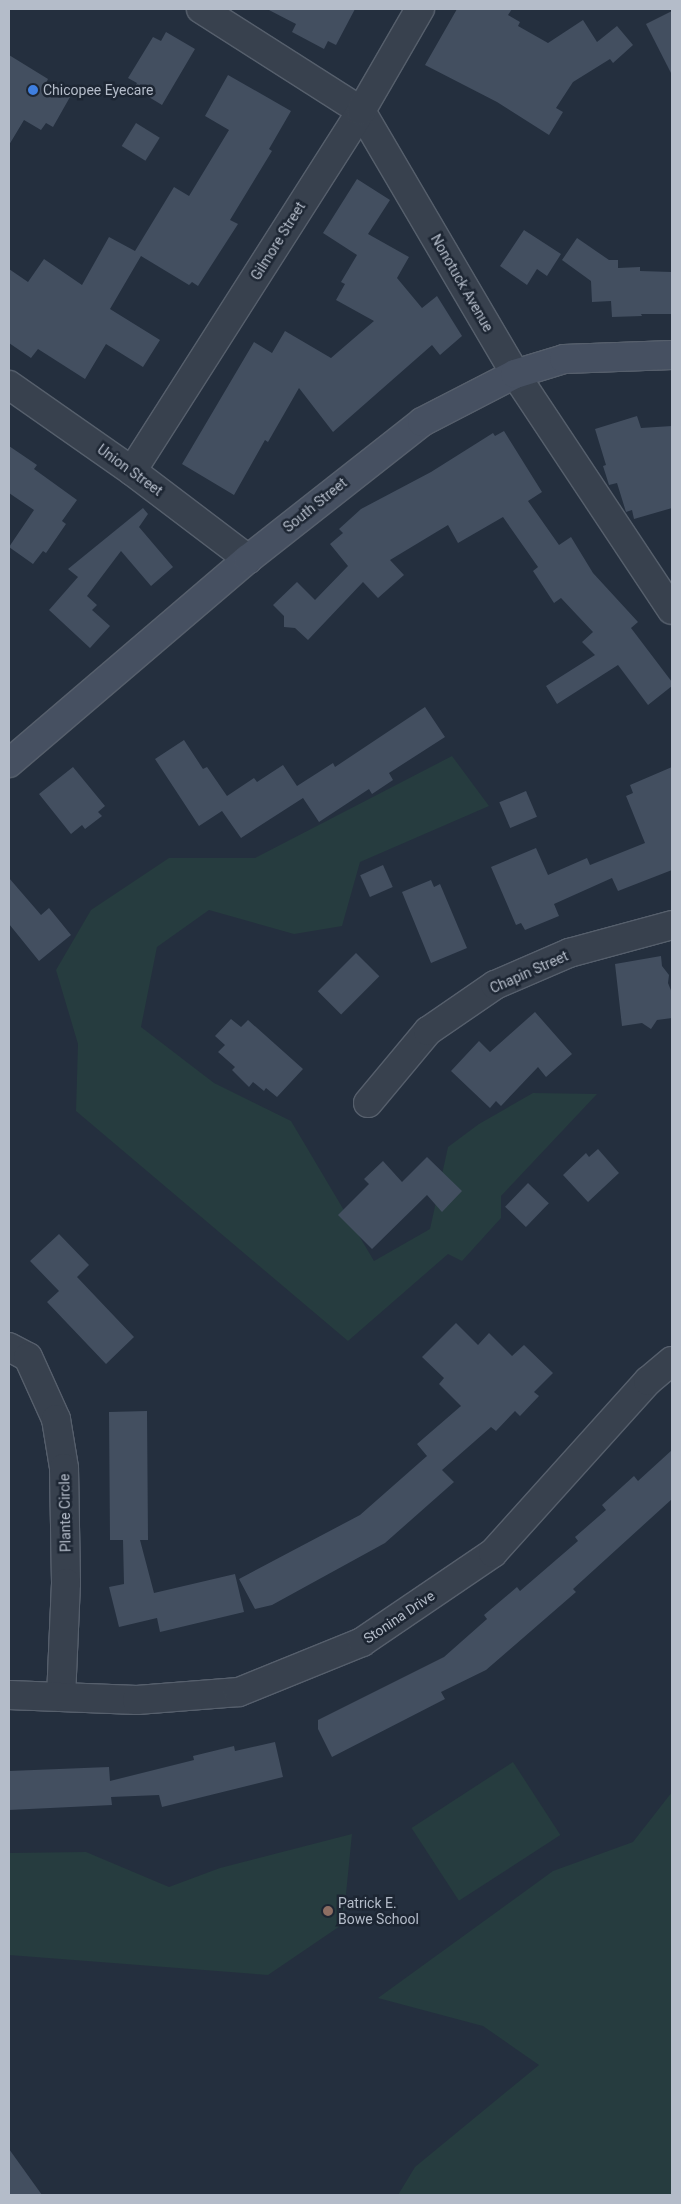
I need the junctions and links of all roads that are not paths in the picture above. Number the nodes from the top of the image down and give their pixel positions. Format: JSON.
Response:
{"nodes":[{"id":1,"x":201,"y":9,"type":"edge"},
{"id":2,"x":420,"y":9,"type":"edge"},
{"id":3,"x":362,"y":111,"type":"junction"},
{"id":4,"x":672,"y":355,"type":"edge"},
{"id":5,"x":515,"y":374,"type":"junction"},
{"id":6,"x":9,"y":385,"type":"edge"},
{"id":7,"x":132,"y":471,"type":"junction"},
{"id":8,"x":248,"y":559,"type":"junction"},
{"id":9,"x":672,"y":610,"type":"edge"},
{"id":10,"x":9,"y":763,"type":"edge"},
{"id":11,"x":672,"y":925,"type":"edge"},
{"id":12,"x":368,"y":1103,"type":"dead end"},
{"id":13,"x":9,"y":1347,"type":"edge"},
{"id":14,"x":672,"y":1361,"type":"edge"},
{"id":15,"x":9,"y":1695,"type":"edge"},
{"id":16,"x":61,"y":1698,"type":"junction"}],
"edges":[{"from":1,"to":3,"type":"street","name":"Nonotuck Avenue"},
{"from":2,"to":3,"type":"street","name":"Gilmore Street"},
{"from":3,"to":5,"type":"street","name":"Nonotuck Avenue"},
{"from":3,"to":7,"type":"street","name":"Gilmore Street"},
{"from":4,"to":5,"type":"street","name":"South Street"},
{"from":5,"to":8,"type":"street","name":"South Street"},
{"from":5,"to":9,"type":"street","name":"Nonotuck Avenue"},
{"from":6,"to":7,"type":"street","name":"Union Street"},
{"from":7,"to":8,"type":"street","name":"Union Street"},
{"from":8,"to":10,"type":"street","name":"South Street"},
{"from":11,"to":12,"type":"street","name":"Chapin Street"},
{"from":13,"to":16,"type":"street","name":"Plante Circle"},
{"from":14,"to":16,"type":"street","name":"Stonina Drive"},
{"from":15,"to":16,"type":"street","name":"Stonina Drive"}]}
